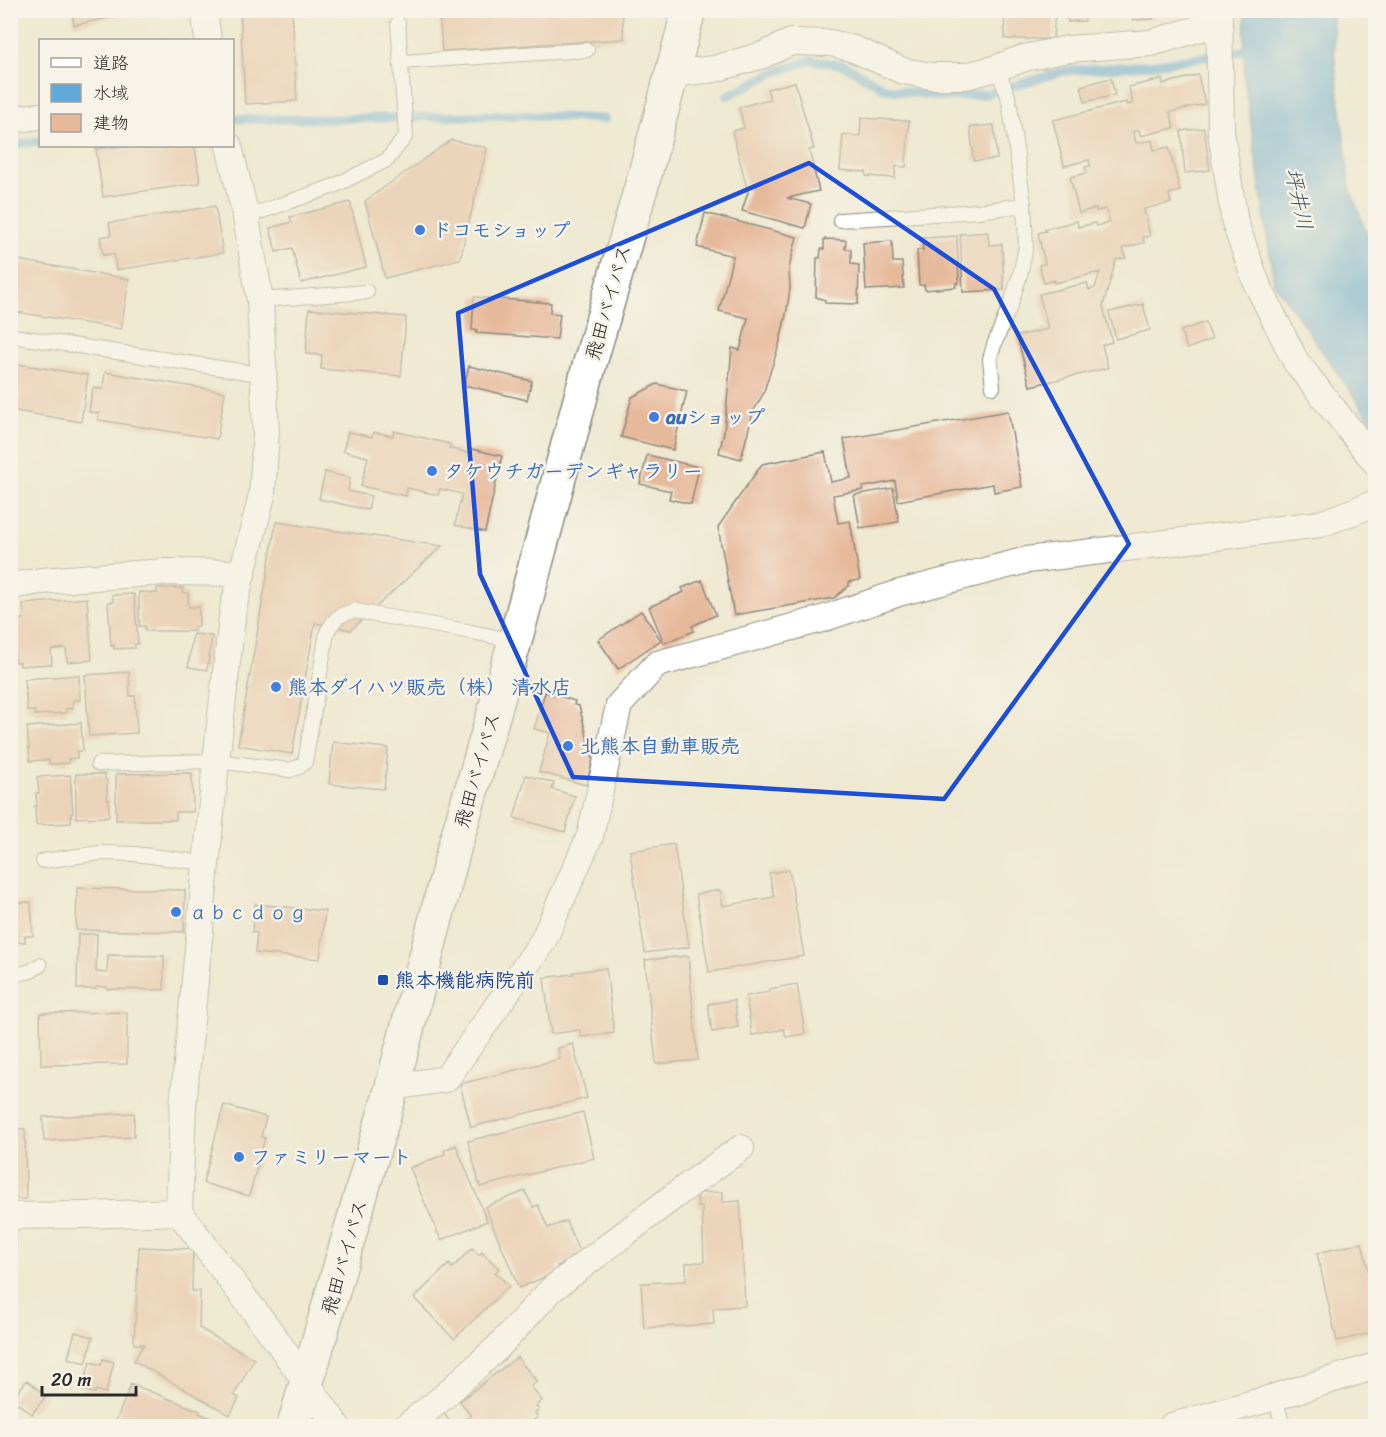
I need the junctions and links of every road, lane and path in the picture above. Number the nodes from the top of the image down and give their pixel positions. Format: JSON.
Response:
{"nodes":[{"id":1,"x":204,"y":10,"type":"edge"},
{"id":2,"x":689,"y":10,"type":"edge"},
{"id":3,"x":1219,"y":17,"type":"edge"},
{"id":4,"x":398,"y":23,"type":"dead end"},
{"id":5,"x":208,"y":39,"type":"edge"},
{"id":6,"x":587,"y":50,"type":"dead end"},
{"id":7,"x":401,"y":62,"type":"junction"},
{"id":8,"x":671,"y":74,"type":"junction"},
{"id":9,"x":999,"y":74,"type":"junction"},
{"id":10,"x":39,"y":116,"type":"edge"},
{"id":11,"x":10,"y":120,"type":"edge"},
{"id":12,"x":229,"y":147,"type":"edge"},
{"id":13,"x":1024,"y":205,"type":"junction"},
{"id":14,"x":246,"y":217,"type":"junction"},
{"id":15,"x":840,"y":220,"type":"dead end"},
{"id":16,"x":367,"y":292,"type":"dead end"},
{"id":17,"x":260,"y":300,"type":"junction"},
{"id":18,"x":13,"y":336,"type":"dead end"},
{"id":19,"x":265,"y":375,"type":"junction"},
{"id":20,"x":993,"y":387,"type":"dead end"},
{"id":21,"x":1376,"y":463,"type":"edge"},
{"id":22,"x":1376,"y":502,"type":"edge"},
{"id":23,"x":241,"y":573,"type":"junction"},
{"id":24,"x":10,"y":586,"type":"edge"},
{"id":25,"x":515,"y":641,"type":"junction"},
{"id":26,"x":216,"y":761,"type":"junction"},
{"id":27,"x":98,"y":764,"type":"dead end"},
{"id":28,"x":43,"y":861,"type":"dead end"},
{"id":29,"x":206,"y":863,"type":"junction"},
{"id":30,"x":40,"y":966,"type":"dead end"},
{"id":31,"x":10,"y":976,"type":"edge"},
{"id":32,"x":392,"y":1087,"type":"junction"},
{"id":33,"x":741,"y":1148,"type":"dead end"},
{"id":34,"x":179,"y":1212,"type":"junction"},
{"id":35,"x":10,"y":1216,"type":"edge"},
{"id":36,"x":1376,"y":1366,"type":"edge"},
{"id":37,"x":308,"y":1383,"type":"junction"},
{"id":38,"x":1275,"y":1397,"type":"junction"},
{"id":39,"x":294,"y":1426,"type":"edge"},
{"id":40,"x":338,"y":1426,"type":"edge"},
{"id":41,"x":407,"y":1426,"type":"edge"},
{"id":42,"x":1172,"y":1426,"type":"edge"},
{"id":43,"x":1283,"y":1426,"type":"edge"}],
"edges":[{"from":1,"to":5,"type":"street"},
{"from":2,"to":8,"type":"highway","name":"飛田バイパス"},
{"from":3,"to":9,"type":"street"},
{"from":3,"to":21,"type":"street"},
{"from":4,"to":7,"type":"lane"},
{"from":6,"to":7,"type":"lane"},
{"from":7,"to":14,"type":"lane"},
{"from":8,"to":9,"type":"street"},
{"from":8,"to":25,"type":"highway","name":"飛田バイパス"},
{"from":9,"to":13,"type":"lane"},
{"from":10,"to":11,"type":"street"},
{"from":12,"to":14,"type":"street"},
{"from":13,"to":15,"type":"lane"},
{"from":13,"to":20,"type":"lane"},
{"from":14,"to":17,"type":"street"},
{"from":16,"to":17,"type":"lane"},
{"from":17,"to":19,"type":"street"},
{"from":18,"to":19,"type":"lane"},
{"from":19,"to":23,"type":"street"},
{"from":22,"to":32,"type":"street"},
{"from":23,"to":24,"type":"street"},
{"from":23,"to":26,"type":"street"},
{"from":25,"to":26,"type":"lane"},
{"from":25,"to":32,"type":"highway","name":"飛田バイパス"},
{"from":26,"to":27,"type":"lane"},
{"from":26,"to":29,"type":"street"},
{"from":28,"to":29,"type":"lane"},
{"from":29,"to":34,"type":"street"},
{"from":30,"to":31,"type":"lane"},
{"from":32,"to":37,"type":"highway","name":"飛田バイパス"},
{"from":33,"to":41,"type":"street"},
{"from":34,"to":35,"type":"street"},
{"from":34,"to":37,"type":"street"},
{"from":36,"to":38,"type":"street"},
{"from":37,"to":39,"type":"highway","name":"飛田バイパス"},
{"from":37,"to":40,"type":"street"},
{"from":38,"to":42,"type":"street"},
{"from":38,"to":43,"type":"lane"}]}
